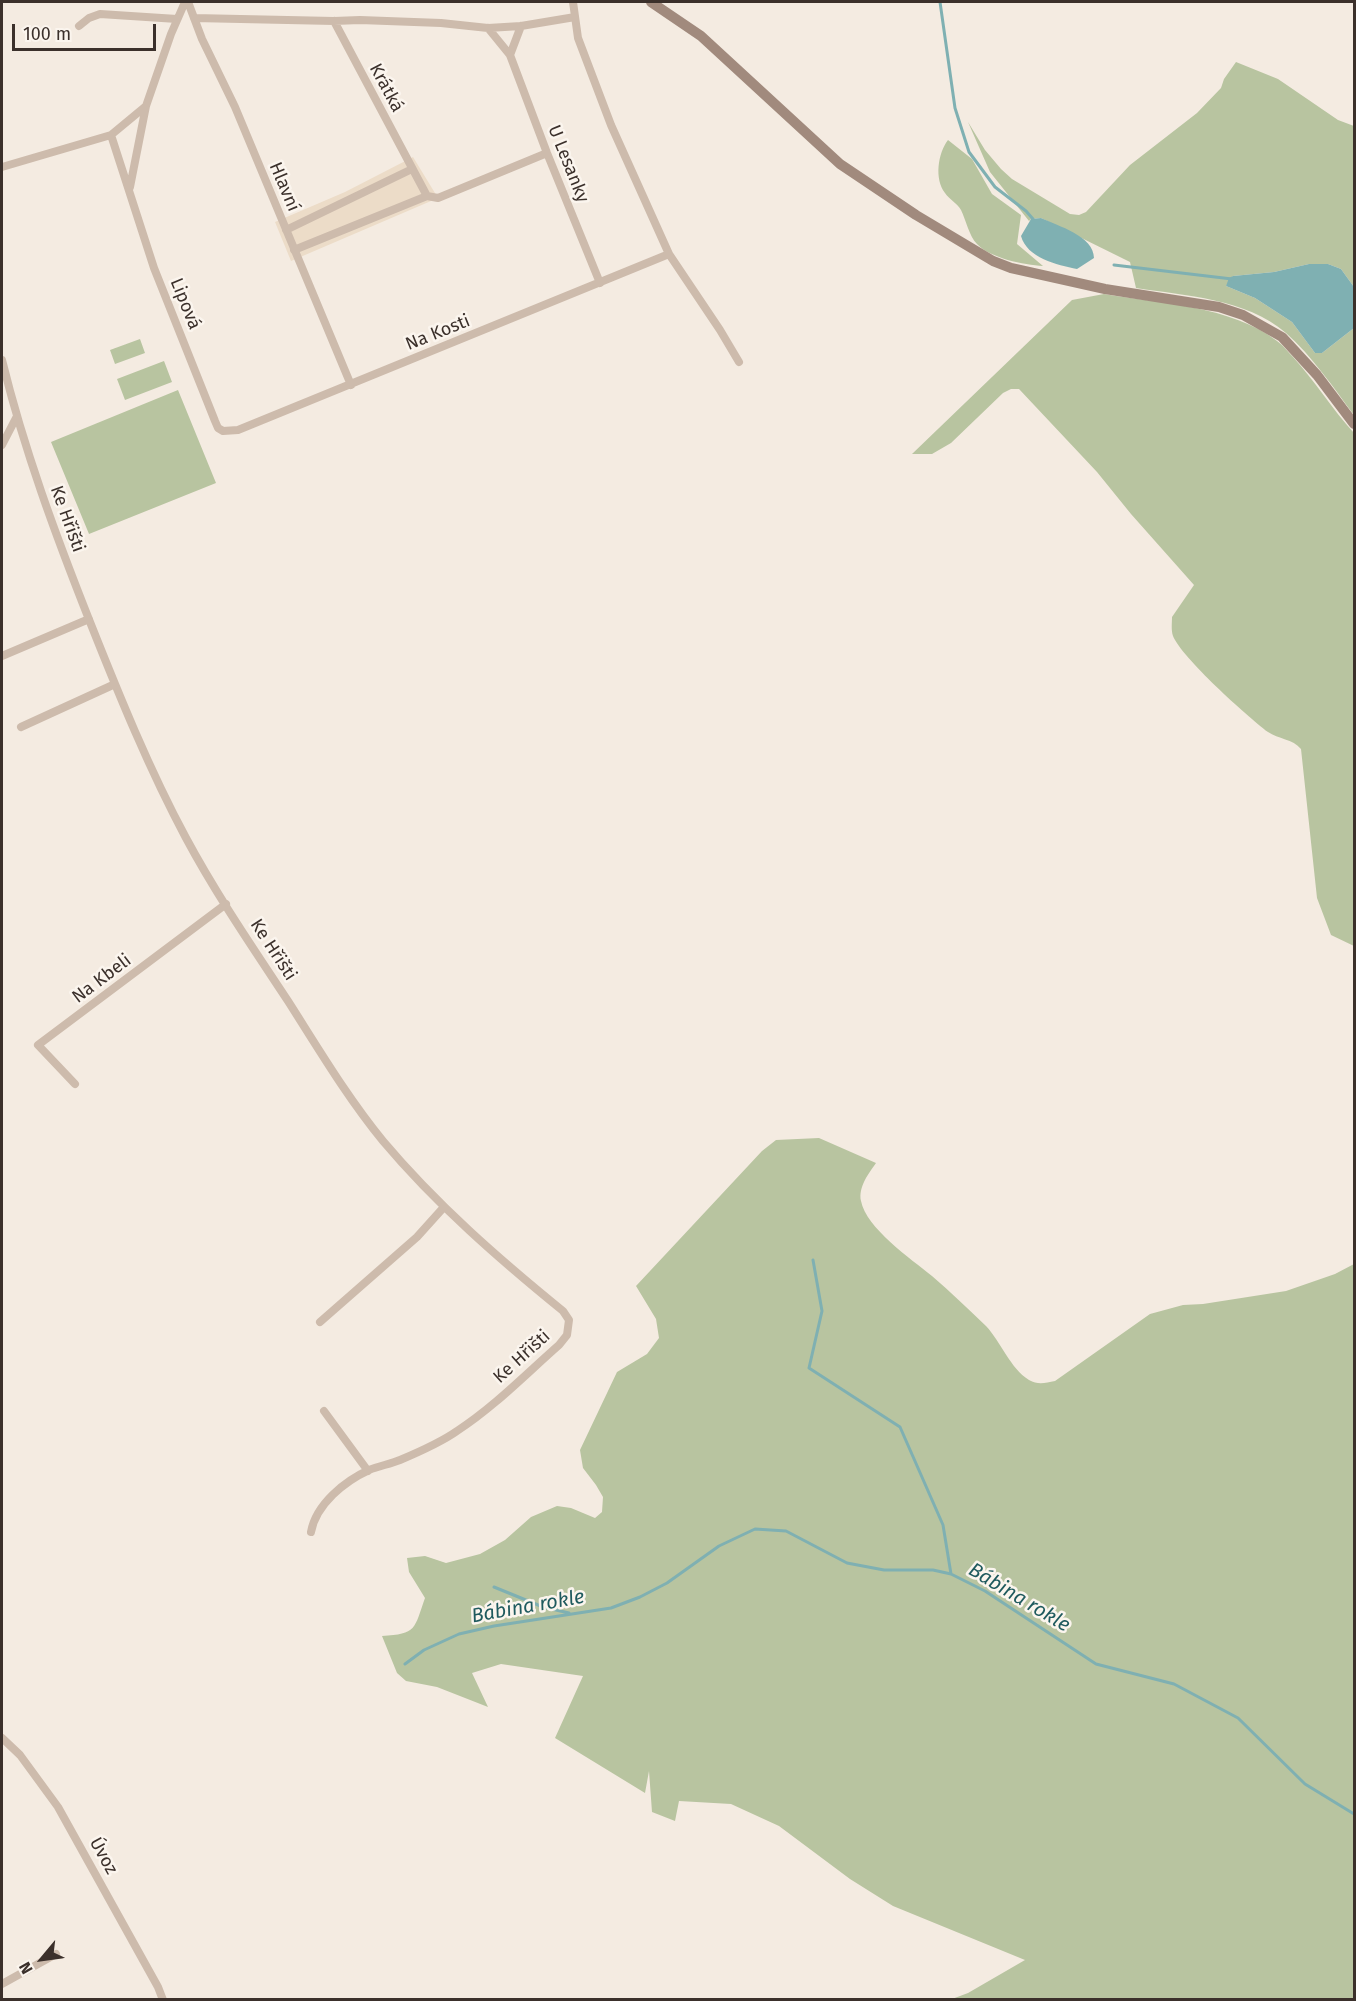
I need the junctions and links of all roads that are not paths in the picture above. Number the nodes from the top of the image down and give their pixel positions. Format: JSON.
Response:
{"nodes":[{"id":1,"x":186,"y":2,"type":"edge"},
{"id":2,"x":573,"y":2,"type":"edge"},
{"id":3,"x":651,"y":2,"type":"edge"},
{"id":4,"x":575,"y":16,"type":"junction"},
{"id":5,"x":194,"y":18,"type":"junction"},
{"id":6,"x":177,"y":19,"type":"junction"},
{"id":7,"x":333,"y":21,"type":"junction"},
{"id":8,"x":79,"y":26,"type":"dead end"},
{"id":9,"x":521,"y":26,"type":"junction"},
{"id":10,"x":488,"y":28,"type":"junction"},
{"id":11,"x":510,"y":55,"type":"junction"},
{"id":12,"x":146,"y":106,"type":"junction"},
{"id":13,"x":111,"y":135,"type":"junction"},
{"id":14,"x":547,"y":153,"type":"junction"},
{"id":15,"x":2,"y":167,"type":"edge"},
{"id":16,"x":412,"y":169,"type":"junction"},
{"id":17,"x":129,"y":189,"type":"junction"},
{"id":18,"x":427,"y":196,"type":"junction"},
{"id":19,"x":286,"y":230,"type":"junction"},
{"id":20,"x":294,"y":249,"type":"junction"},
{"id":21,"x":669,"y":254,"type":"junction"},
{"id":22,"x":600,"y":283,"type":"junction"},
{"id":23,"x":2,"y":360,"type":"edge"},
{"id":24,"x":739,"y":362,"type":"dead end"},
{"id":25,"x":351,"y":385,"type":"junction"},
{"id":26,"x":16,"y":417,"type":"junction"},
{"id":27,"x":1354,"y":424,"type":"edge"},
{"id":28,"x":218,"y":428,"type":"joint"},
{"id":29,"x":2,"y":445,"type":"edge"},
{"id":30,"x":89,"y":619,"type":"junction"},
{"id":31,"x":2,"y":656,"type":"edge"},
{"id":32,"x":115,"y":684,"type":"junction"},
{"id":33,"x":21,"y":727,"type":"dead end"},
{"id":34,"x":226,"y":904,"type":"junction"},
{"id":35,"x":75,"y":1084,"type":"dead end"},
{"id":36,"x":444,"y":1207,"type":"junction"},
{"id":37,"x":320,"y":1322,"type":"dead end"},
{"id":38,"x":324,"y":1411,"type":"dead end"},
{"id":39,"x":368,"y":1471,"type":"junction"},
{"id":40,"x":312,"y":1532,"type":"dead end"},
{"id":41,"x":2,"y":1737,"type":"edge"},
{"id":42,"x":56,"y":1954,"type":"dead end"},
{"id":43,"x":2,"y":1984,"type":"edge"},
{"id":44,"x":163,"y":2000,"type":"edge"}],
"edges":[{"from":1,"to":5,"type":"street","name":"Hlavní"},
{"from":1,"to":6,"type":"street","name":"Lipová"},
{"from":2,"to":4,"type":"street"},
{"from":3,"to":27,"type":"street"},
{"from":4,"to":9,"type":"street"},
{"from":4,"to":21,"type":"street"},
{"from":5,"to":7,"type":"street"},
{"from":5,"to":19,"type":"street","name":"Hlavní"},
{"from":6,"to":8,"type":"street"},
{"from":6,"to":12,"type":"street","name":"Lipová"},
{"from":7,"to":10,"type":"street"},
{"from":7,"to":16,"type":"street","name":"Krátká"},
{"from":9,"to":10,"type":"street"},
{"from":9,"to":11,"type":"street"},
{"from":10,"to":11,"type":"street","name":"U Lesanky"},
{"from":11,"to":14,"type":"street","name":"U Lesanky"},
{"from":12,"to":13,"type":"street"},
{"from":12,"to":17,"type":"street","name":"Lipová"},
{"from":13,"to":15,"type":"street"},
{"from":13,"to":17,"type":"street","name":"Lipová"},
{"from":14,"to":18,"type":"street"},
{"from":14,"to":22,"type":"street","name":"U Lesanky"},
{"from":16,"to":18,"type":"street","name":"Krátká"},
{"from":16,"to":19,"type":"street"},
{"from":17,"to":28,"type":"street","name":"Lipová"},
{"from":18,"to":20,"type":"street"},
{"from":19,"to":20,"type":"street","name":"Hlavní"},
{"from":20,"to":25,"type":"street","name":"Hlavní"},
{"from":21,"to":22,"type":"street","name":"Na Kosti"},
{"from":21,"to":24,"type":"street"},
{"from":22,"to":25,"type":"street","name":"Na Kosti"},
{"from":23,"to":26,"type":"street","name":"Ke Hřišti"},
{"from":25,"to":28,"type":"street","name":"Na Kosti"},
{"from":26,"to":29,"type":"street"},
{"from":26,"to":30,"type":"street","name":"Ke Hřišti"},
{"from":30,"to":31,"type":"street"},
{"from":30,"to":32,"type":"street","name":"Ke Hřišti"},
{"from":32,"to":33,"type":"street"},
{"from":32,"to":34,"type":"street","name":"Ke Hřišti"},
{"from":34,"to":35,"type":"street","name":"Na Kbeli"},
{"from":34,"to":36,"type":"street","name":"Ke Hřišti"},
{"from":36,"to":37,"type":"street"},
{"from":36,"to":39,"type":"street","name":"Ke Hřišti"},
{"from":38,"to":39,"type":"street"},
{"from":39,"to":40,"type":"street","name":"Ke Hřišti"},
{"from":41,"to":44,"type":"street","name":"Úvoz"},
{"from":42,"to":43,"type":"street"}]}
